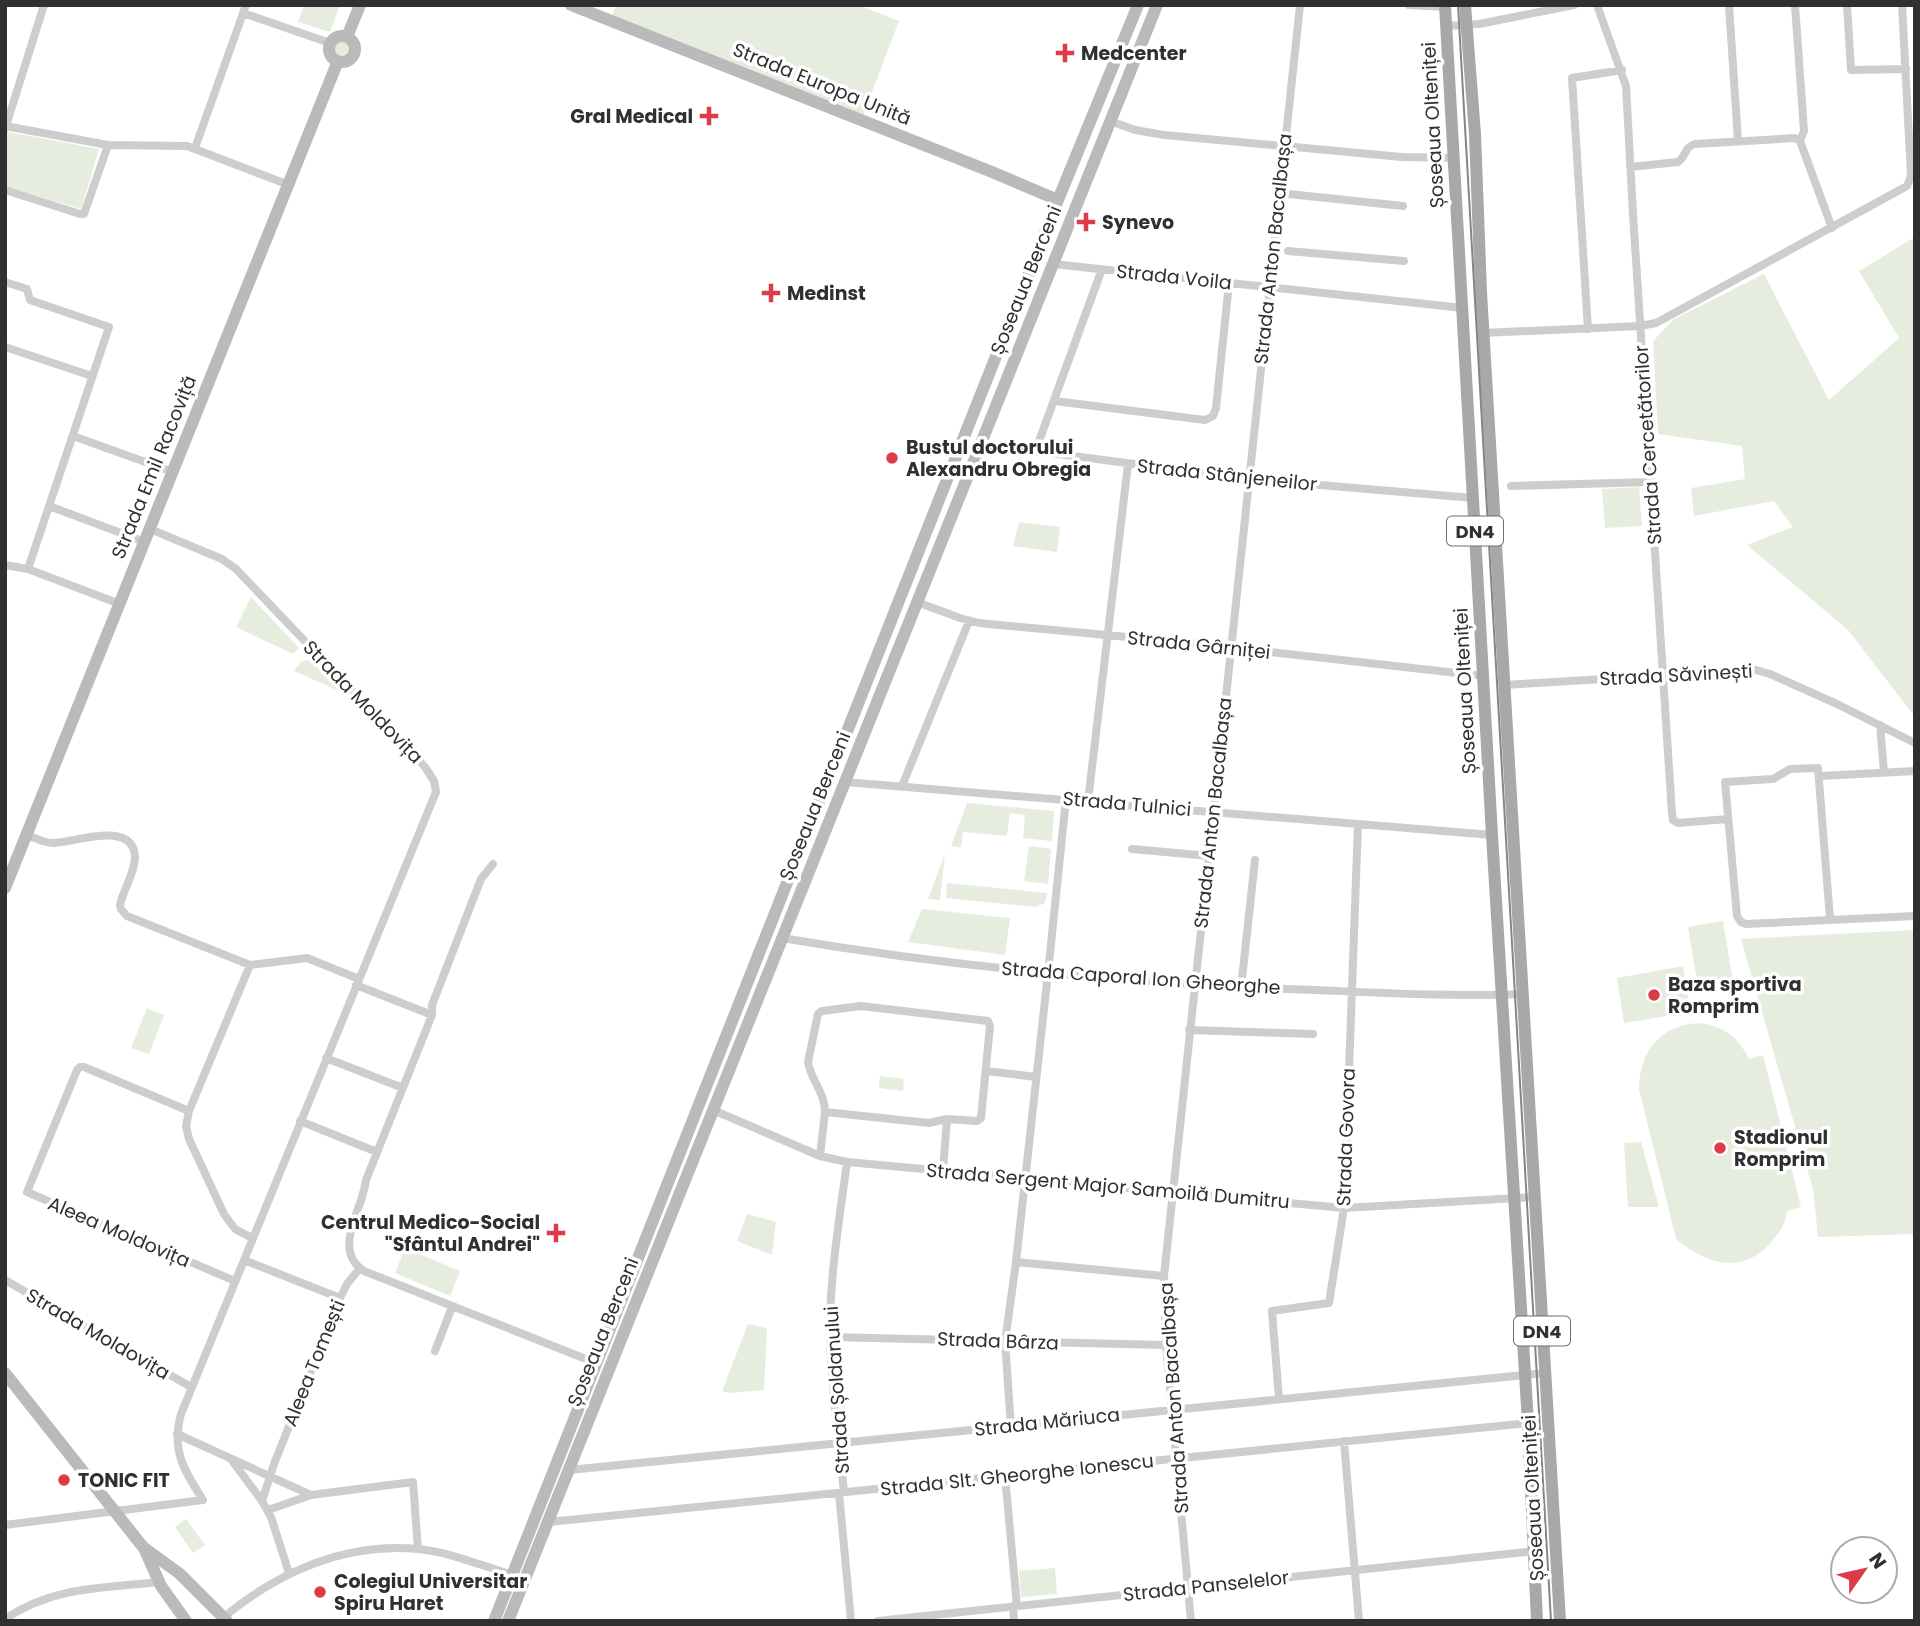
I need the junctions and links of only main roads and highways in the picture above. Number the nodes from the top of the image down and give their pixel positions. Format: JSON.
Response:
{"nodes":[{"id":1,"x":360,"y":5,"type":"edge"},
{"id":2,"x":571,"y":5,"type":"edge"},
{"id":3,"x":1138,"y":5,"type":"edge"},
{"id":4,"x":1157,"y":5,"type":"edge"},
{"id":5,"x":1465,"y":5,"type":"edge"},
{"id":6,"x":1445,"y":6,"type":"edge"},
{"id":7,"x":1129,"y":28,"type":"junction"},
{"id":8,"x":1145,"y":34,"type":"junction"},
{"id":9,"x":347,"y":37,"type":"junction"},
{"id":10,"x":338,"y":61,"type":"junction"},
{"id":11,"x":1058,"y":201,"type":"junction"},
{"id":12,"x":947,"y":480,"type":"junction"},
{"id":13,"x":964,"y":486,"type":"junction"},
{"id":14,"x":883,"y":644,"type":"junction"},
{"id":15,"x":898,"y":650,"type":"junction"},
{"id":16,"x":5,"y":888,"type":"edge"},
{"id":17,"x":737,"y":1009,"type":"junction"},
{"id":18,"x":751,"y":1014,"type":"junction"},
{"id":19,"x":5,"y":1373,"type":"edge"},
{"id":20,"x":144,"y":1547,"type":"junction"},
{"id":21,"x":225,"y":1619,"type":"edge"},
{"id":22,"x":186,"y":1621,"type":"edge"},
{"id":23,"x":494,"y":1621,"type":"edge"},
{"id":24,"x":508,"y":1621,"type":"edge"},
{"id":25,"x":1537,"y":1621,"type":"edge"},
{"id":26,"x":1560,"y":1621,"type":"edge"}],
"edges":[{"from":1,"to":9,"type":"main road"},
{"from":2,"to":11,"type":"main road","name":"Strada Europa Unită"},
{"from":3,"to":7,"type":"main road","name":"Șoseaua Berceni"},
{"from":4,"to":8,"type":"main road","name":"Șoseaua Berceni"},
{"from":5,"to":26,"type":"main road","name":"Șoseaua Olteniței","number":"DN4"},
{"from":6,"to":25,"type":"main road","name":"Șoseaua Olteniței","number":"DN4"},
{"from":7,"to":8,"type":"main road"},
{"from":7,"to":11,"type":"main road","name":"Șoseaua Berceni"},
{"from":8,"to":13,"type":"main road","name":"Șoseaua Berceni"},
{"from":9,"to":10,"type":"main road"},
{"from":9,"to":10,"type":"main road"},
{"from":10,"to":16,"type":"main road","name":"Strada Emil Racoviță"},
{"from":11,"to":12,"type":"main road","name":"Șoseaua Berceni"},
{"from":12,"to":13,"type":"main road"},
{"from":12,"to":14,"type":"main road","name":"Șoseaua Berceni"},
{"from":13,"to":15,"type":"main road","name":"Șoseaua Berceni"},
{"from":14,"to":15,"type":"main road"},
{"from":14,"to":17,"type":"main road","name":"Șoseaua Berceni"},
{"from":15,"to":18,"type":"main road","name":"Șoseaua Berceni"},
{"from":17,"to":18,"type":"main road"},
{"from":17,"to":23,"type":"main road","name":"Șoseaua Berceni"},
{"from":18,"to":24,"type":"main road","name":"Șoseaua Berceni"},
{"from":19,"to":20,"type":"main road"},
{"from":20,"to":21,"type":"main road"},
{"from":20,"to":22,"type":"main road"}]}
